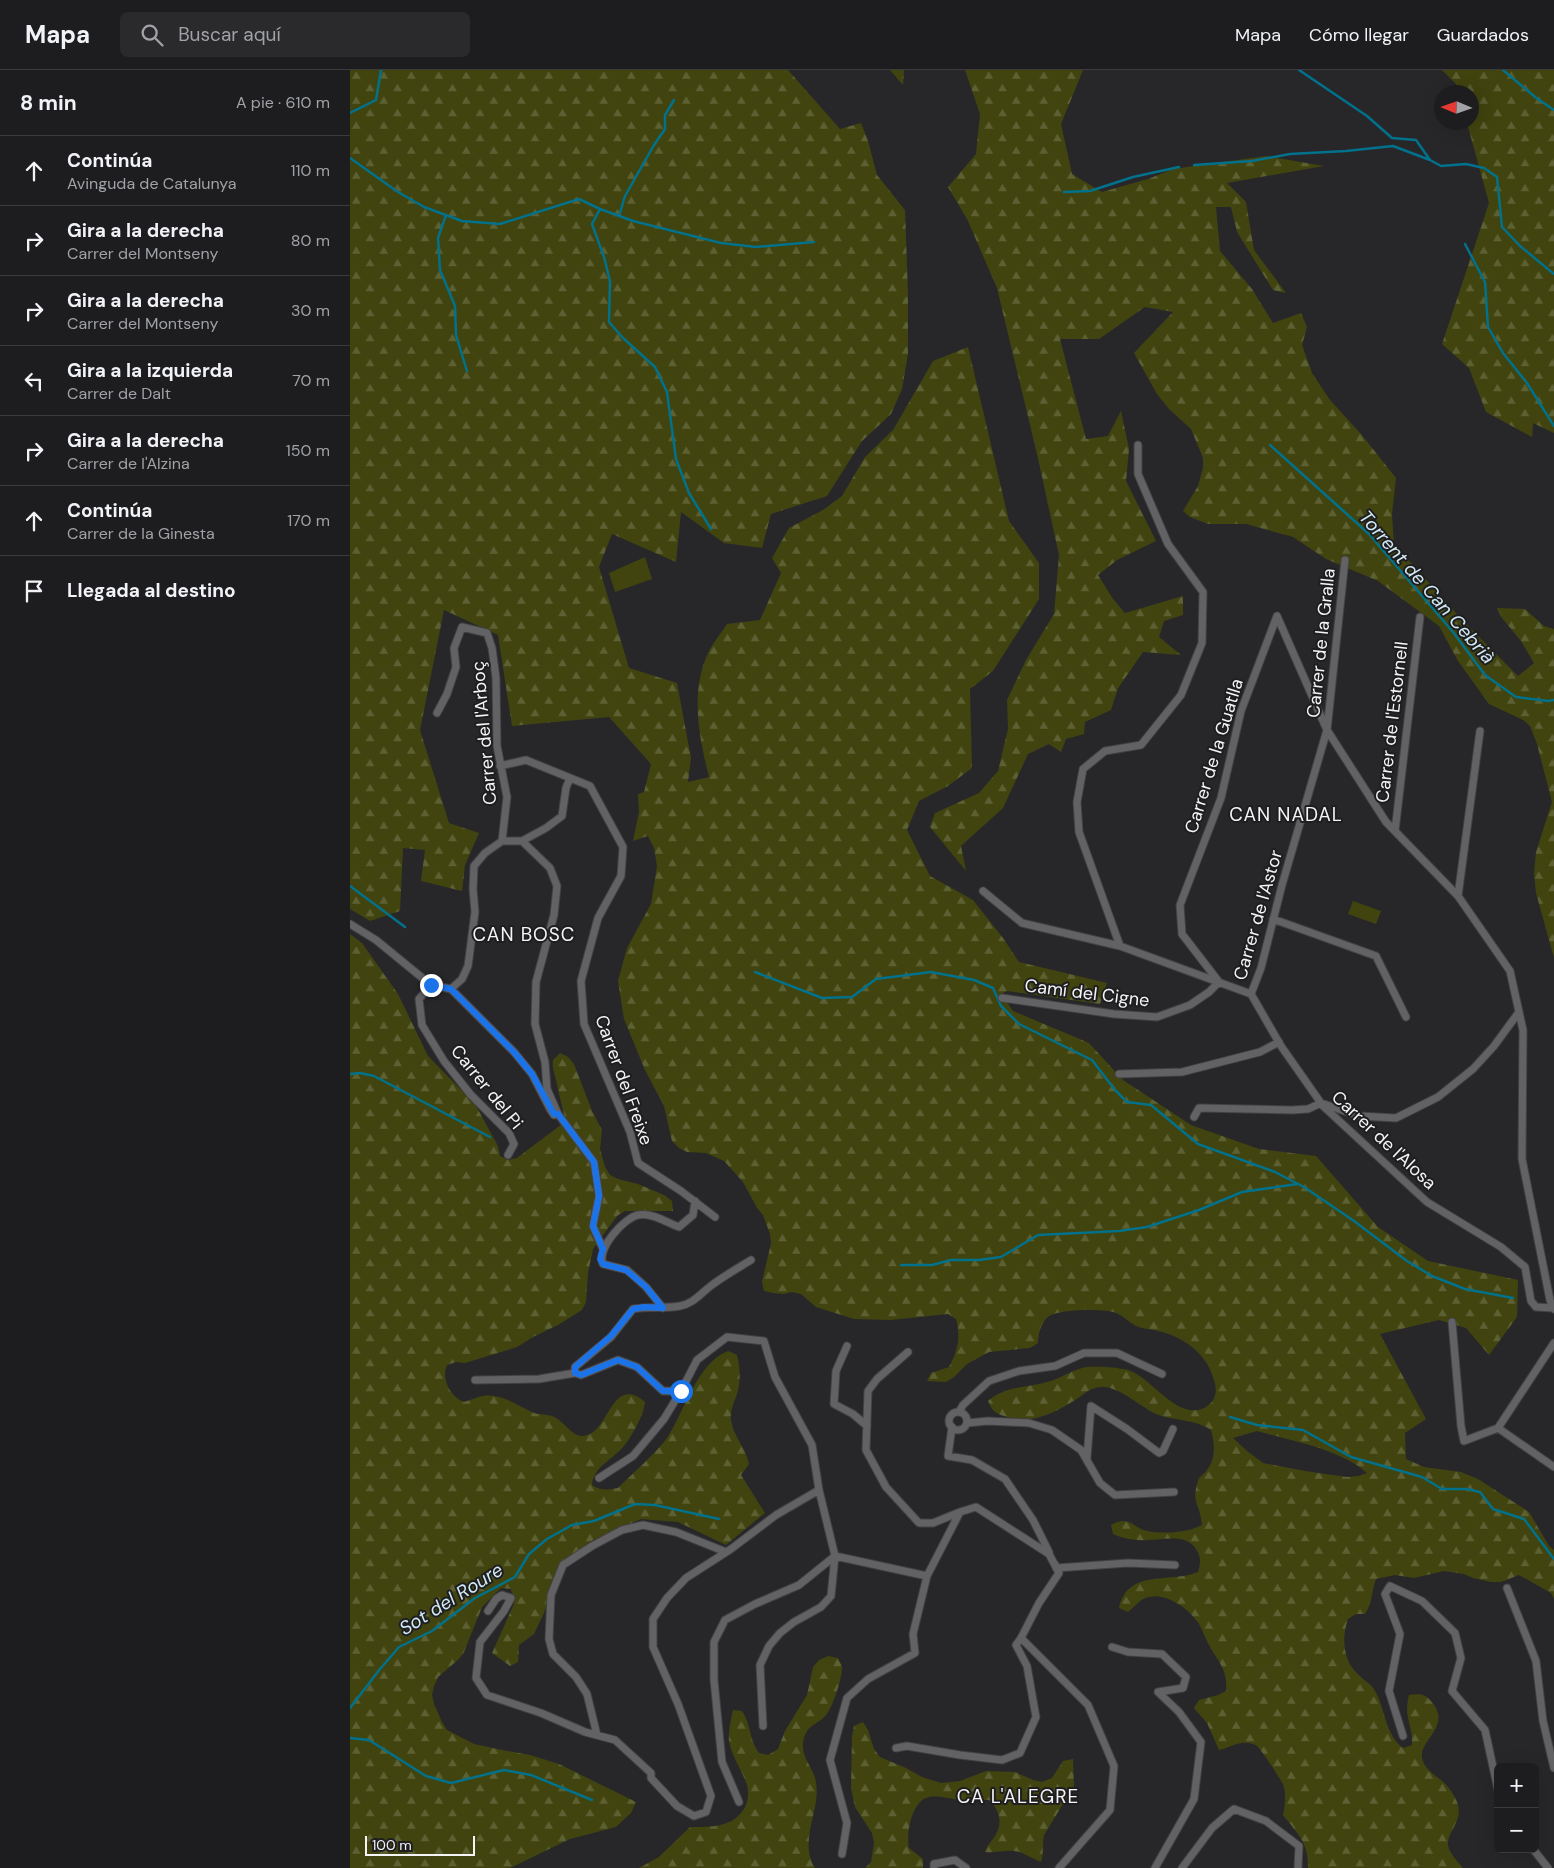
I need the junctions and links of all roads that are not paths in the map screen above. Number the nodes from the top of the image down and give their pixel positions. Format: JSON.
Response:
{"nodes":[{"id":1,"x":1138,"y":445,"type":"dead end"},
{"id":2,"x":1345,"y":560,"type":"dead end"},
{"id":3,"x":1420,"y":617,"type":"dead end"},
{"id":4,"x":436,"y":713,"type":"dead end"},
{"id":5,"x":1327,"y":730,"type":"junction"},
{"id":6,"x":1480,"y":731,"type":"dead end"},
{"id":7,"x":500,"y":766,"type":"junction"},
{"id":8,"x":570,"y":778,"type":"junction"},
{"id":9,"x":1395,"y":831,"type":"junction"},
{"id":10,"x":502,"y":841,"type":"junction"},
{"id":11,"x":522,"y":841,"type":"junction"},
{"id":12,"x":983,"y":891,"type":"dead end"},
{"id":13,"x":1458,"y":896,"type":"junction"},
{"id":14,"x":1273,"y":919,"type":"junction"},
{"id":15,"x":350,"y":924,"type":"edge"},
{"id":16,"x":1120,"y":946,"type":"junction"},
{"id":17,"x":1219,"y":982,"type":"junction"},
{"id":18,"x":431,"y":985,"type":"junction"},
{"id":19,"x":451,"y":989,"type":"junction"},
{"id":20,"x":1251,"y":994,"type":"junction"},
{"id":21,"x":1002,"y":998,"type":"dead end"},
{"id":22,"x":1519,"y":1012,"type":"junction"},
{"id":23,"x":1406,"y":1017,"type":"dead end"},
{"id":24,"x":1279,"y":1042,"type":"junction"},
{"id":25,"x":1119,"y":1074,"type":"dead end"},
{"id":26,"x":1321,"y":1103,"type":"junction"},
{"id":27,"x":558,"y":1114,"type":"junction"},
{"id":28,"x":1194,"y":1117,"type":"dead end"},
{"id":29,"x":508,"y":1155,"type":"dead end"},
{"id":30,"x":695,"y":1201,"type":"junction"},
{"id":31,"x":715,"y":1216,"type":"dead end"},
{"id":32,"x":603,"y":1249,"type":"junction"},
{"id":33,"x":751,"y":1260,"type":"dead end"},
{"id":34,"x":663,"y":1308,"type":"junction"},
{"id":35,"x":1554,"y":1308,"type":"edge"},
{"id":36,"x":1452,"y":1322,"type":"dead end"},
{"id":37,"x":1554,"y":1343,"type":"edge"},
{"id":38,"x":847,"y":1346,"type":"dead end"},
{"id":39,"x":908,"y":1352,"type":"dead end"},
{"id":40,"x":578,"y":1374,"type":"junction"},
{"id":41,"x":1162,"y":1374,"type":"dead end"},
{"id":42,"x":475,"y":1380,"type":"dead end"},
{"id":43,"x":681,"y":1391,"type":"junction"},
{"id":44,"x":959,"y":1412,"type":"junction"},
{"id":45,"x":967,"y":1422,"type":"junction"},
{"id":46,"x":867,"y":1426,"type":"junction"},
{"id":47,"x":952,"y":1427,"type":"junction"},
{"id":48,"x":1498,"y":1428,"type":"junction"},
{"id":49,"x":1173,"y":1429,"type":"dead end"},
{"id":50,"x":1087,"y":1460,"type":"junction"},
{"id":51,"x":1554,"y":1467,"type":"edge"},
{"id":52,"x":598,"y":1478,"type":"dead end"},
{"id":53,"x":819,"y":1490,"type":"junction"},
{"id":54,"x":1174,"y":1492,"type":"dead end"},
{"id":55,"x":960,"y":1512,"type":"junction"},
{"id":56,"x":726,"y":1552,"type":"junction"},
{"id":57,"x":835,"y":1556,"type":"junction"},
{"id":58,"x":1175,"y":1565,"type":"dead end"},
{"id":59,"x":1056,"y":1568,"type":"junction"},
{"id":60,"x":927,"y":1576,"type":"junction"},
{"id":61,"x":1507,"y":1588,"type":"dead end"},
{"id":62,"x":488,"y":1611,"type":"dead end"},
{"id":63,"x":1020,"y":1638,"type":"junction"},
{"id":64,"x":1112,"y":1647,"type":"dead end"},
{"id":65,"x":763,"y":1726,"type":"dead end"},
{"id":66,"x":597,"y":1735,"type":"junction"},
{"id":67,"x":1404,"y":1736,"type":"dead end"},
{"id":68,"x":896,"y":1748,"type":"dead end"},
{"id":69,"x":1554,"y":1768,"type":"edge"},
{"id":70,"x":1494,"y":1772,"type":"edge"},
{"id":71,"x":739,"y":1802,"type":"dead end"},
{"id":72,"x":1536,"y":1853,"type":"edge"},
{"id":73,"x":842,"y":1854,"type":"dead end"},
{"id":74,"x":934,"y":1868,"type":"edge"},
{"id":75,"x":966,"y":1868,"type":"edge"},
{"id":76,"x":1059,"y":1868,"type":"edge"},
{"id":77,"x":1155,"y":1868,"type":"edge"},
{"id":78,"x":1182,"y":1868,"type":"edge"},
{"id":79,"x":1298,"y":1868,"type":"edge"},
{"id":80,"x":1548,"y":1868,"type":"edge"}],
"edges":[{"from":1,"to":16,"type":"street"},
{"from":2,"to":5,"type":"street","name":"Carrer de la Gralla"},
{"from":3,"to":9,"type":"street","name":"Carrer de l'Estornell"},
{"from":4,"to":7,"type":"street","name":"Carrer del l'Arboç"},
{"from":5,"to":9,"type":"street"},
{"from":5,"to":14,"type":"street","name":"Carrer de l'Astor"},
{"from":5,"to":17,"type":"street","name":"Carrer de la Guatlla"},
{"from":6,"to":13,"type":"street"},
{"from":7,"to":8,"type":"street","name":"Carrer del Freixe"},
{"from":7,"to":10,"type":"street","name":"Carrer del l'Arboç"},
{"from":8,"to":11,"type":"street"},
{"from":8,"to":30,"type":"street","name":"Carrer del Freixe"},
{"from":9,"to":13,"type":"street"},
{"from":10,"to":11,"type":"street"},
{"from":10,"to":19,"type":"street"},
{"from":11,"to":27,"type":"street"},
{"from":12,"to":16,"type":"street"},
{"from":13,"to":22,"type":"street"},
{"from":14,"to":20,"type":"street","name":"Carrer de l'Astor"},
{"from":14,"to":23,"type":"street"},
{"from":15,"to":18,"type":"street"},
{"from":16,"to":17,"type":"street"},
{"from":17,"to":20,"type":"street"},
{"from":17,"to":21,"type":"street","name":"Camí del Cigne"},
{"from":18,"to":19,"type":"street"},
{"from":18,"to":29,"type":"street","name":"Carrer del Pi"},
{"from":19,"to":27,"type":"street"},
{"from":20,"to":24,"type":"street","name":"Carrer de l'Alosa"},
{"from":22,"to":26,"type":"street"},
{"from":22,"to":35,"type":"street"},
{"from":24,"to":25,"type":"street"},
{"from":24,"to":26,"type":"street","name":"Carrer de l'Alosa"},
{"from":26,"to":28,"type":"street"},
{"from":26,"to":35,"type":"street","name":"Carrer de l'Alosa"},
{"from":27,"to":32,"type":"street"},
{"from":30,"to":31,"type":"street","name":"Carrer del Freixe"},
{"from":30,"to":32,"type":"street"},
{"from":32,"to":34,"type":"street"},
{"from":33,"to":34,"type":"street"},
{"from":34,"to":40,"type":"street"},
{"from":36,"to":48,"type":"street"},
{"from":37,"to":48,"type":"street"},
{"from":38,"to":46,"type":"street"},
{"from":39,"to":46,"type":"street"},
{"from":40,"to":42,"type":"street"},
{"from":40,"to":43,"type":"street"},
{"from":41,"to":44,"type":"street"},
{"from":43,"to":52,"type":"street"},
{"from":43,"to":53,"type":"street"},
{"from":44,"to":45,"type":"street"},
{"from":44,"to":47,"type":"street"},
{"from":45,"to":47,"type":"street"},
{"from":45,"to":50,"type":"street"},
{"from":46,"to":55,"type":"street"},
{"from":47,"to":59,"type":"street"},
{"from":48,"to":51,"type":"street"},
{"from":49,"to":50,"type":"street"},
{"from":50,"to":54,"type":"street"},
{"from":53,"to":56,"type":"street"},
{"from":53,"to":57,"type":"street"},
{"from":55,"to":59,"type":"street"},
{"from":55,"to":60,"type":"street"},
{"from":56,"to":66,"type":"street"},
{"from":56,"to":66,"type":"street"},
{"from":57,"to":60,"type":"street"},
{"from":57,"to":65,"type":"street"},
{"from":57,"to":71,"type":"street"},
{"from":58,"to":59,"type":"street"},
{"from":59,"to":63,"type":"street"},
{"from":60,"to":73,"type":"street"},
{"from":61,"to":69,"type":"street"},
{"from":62,"to":66,"type":"street"},
{"from":63,"to":68,"type":"street"},
{"from":63,"to":76,"type":"street"},
{"from":64,"to":77,"type":"street"},
{"from":67,"to":70,"type":"street"},
{"from":72,"to":80,"type":"street"},
{"from":74,"to":75,"type":"street"},
{"from":78,"to":79,"type":"street"}]}
